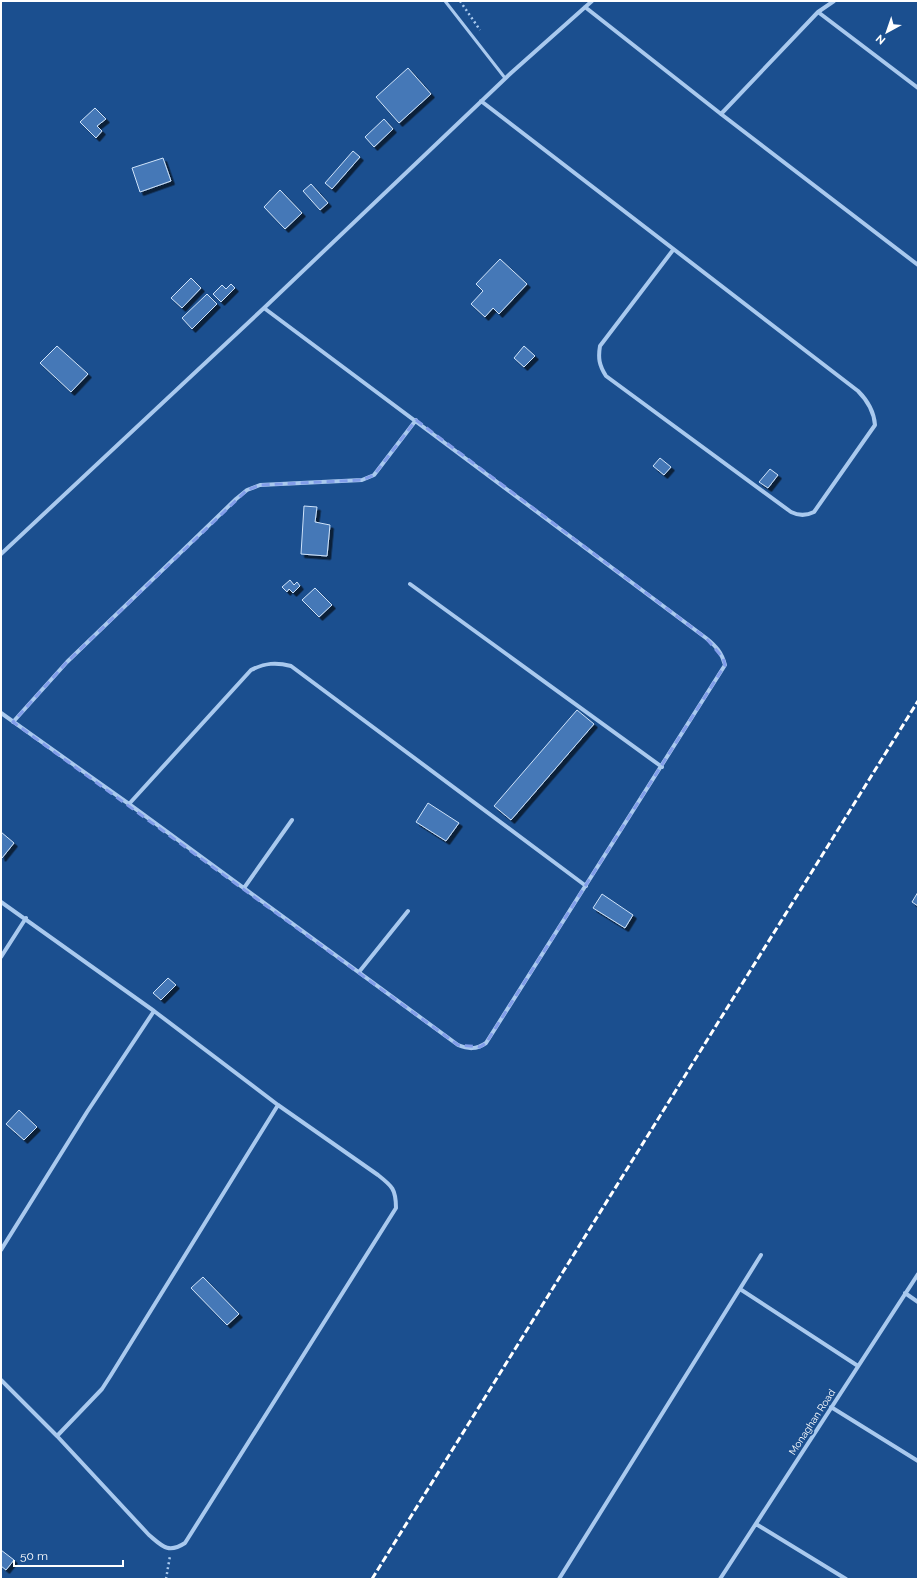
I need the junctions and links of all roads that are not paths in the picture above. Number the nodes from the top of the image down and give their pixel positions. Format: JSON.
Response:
{"nodes":[{"id":1,"x":444,"y":1,"type":"edge"},
{"id":2,"x":592,"y":1,"type":"edge"},
{"id":3,"x":834,"y":1,"type":"edge"},
{"id":4,"x":585,"y":7,"type":"junction"},
{"id":5,"x":818,"y":12,"type":"junction"},
{"id":6,"x":505,"y":78,"type":"junction"},
{"id":7,"x":918,"y":88,"type":"edge"},
{"id":8,"x":481,"y":101,"type":"junction"},
{"id":9,"x":721,"y":114,"type":"junction"},
{"id":10,"x":674,"y":250,"type":"junction"},
{"id":11,"x":918,"y":265,"type":"edge"},
{"id":12,"x":264,"y":308,"type":"junction"},
{"id":13,"x":416,"y":420,"type":"junction"},
{"id":14,"x":1,"y":554,"type":"edge"},
{"id":15,"x":410,"y":584,"type":"dead end"},
{"id":16,"x":1,"y":713,"type":"edge"},
{"id":17,"x":13,"y":722,"type":"junction"},
{"id":18,"x":662,"y":767,"type":"junction"},
{"id":19,"x":129,"y":804,"type":"junction"},
{"id":20,"x":292,"y":820,"type":"dead end"},
{"id":21,"x":586,"y":886,"type":"junction"},
{"id":22,"x":244,"y":888,"type":"junction"},
{"id":23,"x":1,"y":902,"type":"edge"},
{"id":24,"x":408,"y":911,"type":"dead end"},
{"id":25,"x":26,"y":918,"type":"junction"},
{"id":26,"x":1,"y":957,"type":"edge"},
{"id":27,"x":359,"y":972,"type":"junction"},
{"id":28,"x":154,"y":1010,"type":"junction"},
{"id":29,"x":278,"y":1105,"type":"junction"},
{"id":30,"x":1,"y":1250,"type":"edge"},
{"id":31,"x":761,"y":1255,"type":"dead end"},
{"id":32,"x":918,"y":1274,"type":"edge"},
{"id":33,"x":740,"y":1289,"type":"junction"},
{"id":34,"x":905,"y":1293,"type":"junction"},
{"id":35,"x":918,"y":1302,"type":"edge"},
{"id":36,"x":858,"y":1366,"type":"junction"},
{"id":37,"x":1,"y":1380,"type":"edge"},
{"id":38,"x":831,"y":1407,"type":"junction"},
{"id":39,"x":57,"y":1436,"type":"junction"},
{"id":40,"x":918,"y":1461,"type":"edge"},
{"id":41,"x":756,"y":1524,"type":"junction"},
{"id":42,"x":559,"y":1579,"type":"edge"},
{"id":43,"x":720,"y":1579,"type":"edge"},
{"id":44,"x":846,"y":1579,"type":"edge"}],
"edges":[{"from":1,"to":6,"type":"lane"},
{"from":2,"to":4,"type":"street"},
{"from":3,"to":5,"type":"street"},
{"from":4,"to":6,"type":"street"},
{"from":4,"to":9,"type":"street"},
{"from":5,"to":7,"type":"street"},
{"from":5,"to":9,"type":"street"},
{"from":6,"to":8,"type":"street"},
{"from":8,"to":10,"type":"street"},
{"from":8,"to":12,"type":"street"},
{"from":9,"to":11,"type":"street"},
{"from":10,"to":10,"type":"street"},
{"from":12,"to":13,"type":"street"},
{"from":12,"to":14,"type":"street"},
{"from":13,"to":17,"type":"street"},
{"from":13,"to":18,"type":"street"},
{"from":15,"to":18,"type":"street"},
{"from":16,"to":17,"type":"street"},
{"from":17,"to":19,"type":"street"},
{"from":18,"to":21,"type":"street"},
{"from":19,"to":21,"type":"street"},
{"from":19,"to":22,"type":"street"},
{"from":20,"to":22,"type":"street"},
{"from":21,"to":27,"type":"street"},
{"from":22,"to":27,"type":"street"},
{"from":23,"to":25,"type":"street"},
{"from":24,"to":27,"type":"street"},
{"from":25,"to":26,"type":"street"},
{"from":25,"to":28,"type":"street"},
{"from":28,"to":29,"type":"street"},
{"from":28,"to":30,"type":"street"},
{"from":29,"to":39,"type":"street"},
{"from":29,"to":39,"type":"street"},
{"from":31,"to":33,"type":"street"},
{"from":32,"to":34,"type":"street","name":"Monaghan Road"},
{"from":33,"to":36,"type":"street"},
{"from":33,"to":42,"type":"street"},
{"from":34,"to":35,"type":"street"},
{"from":34,"to":36,"type":"street","name":"Monaghan Road"},
{"from":36,"to":38,"type":"street","name":"Monaghan Road"},
{"from":37,"to":39,"type":"street"},
{"from":38,"to":40,"type":"street"},
{"from":38,"to":41,"type":"street","name":"Monaghan Road"},
{"from":41,"to":43,"type":"street","name":"Monaghan Road"},
{"from":41,"to":44,"type":"street"}]}
